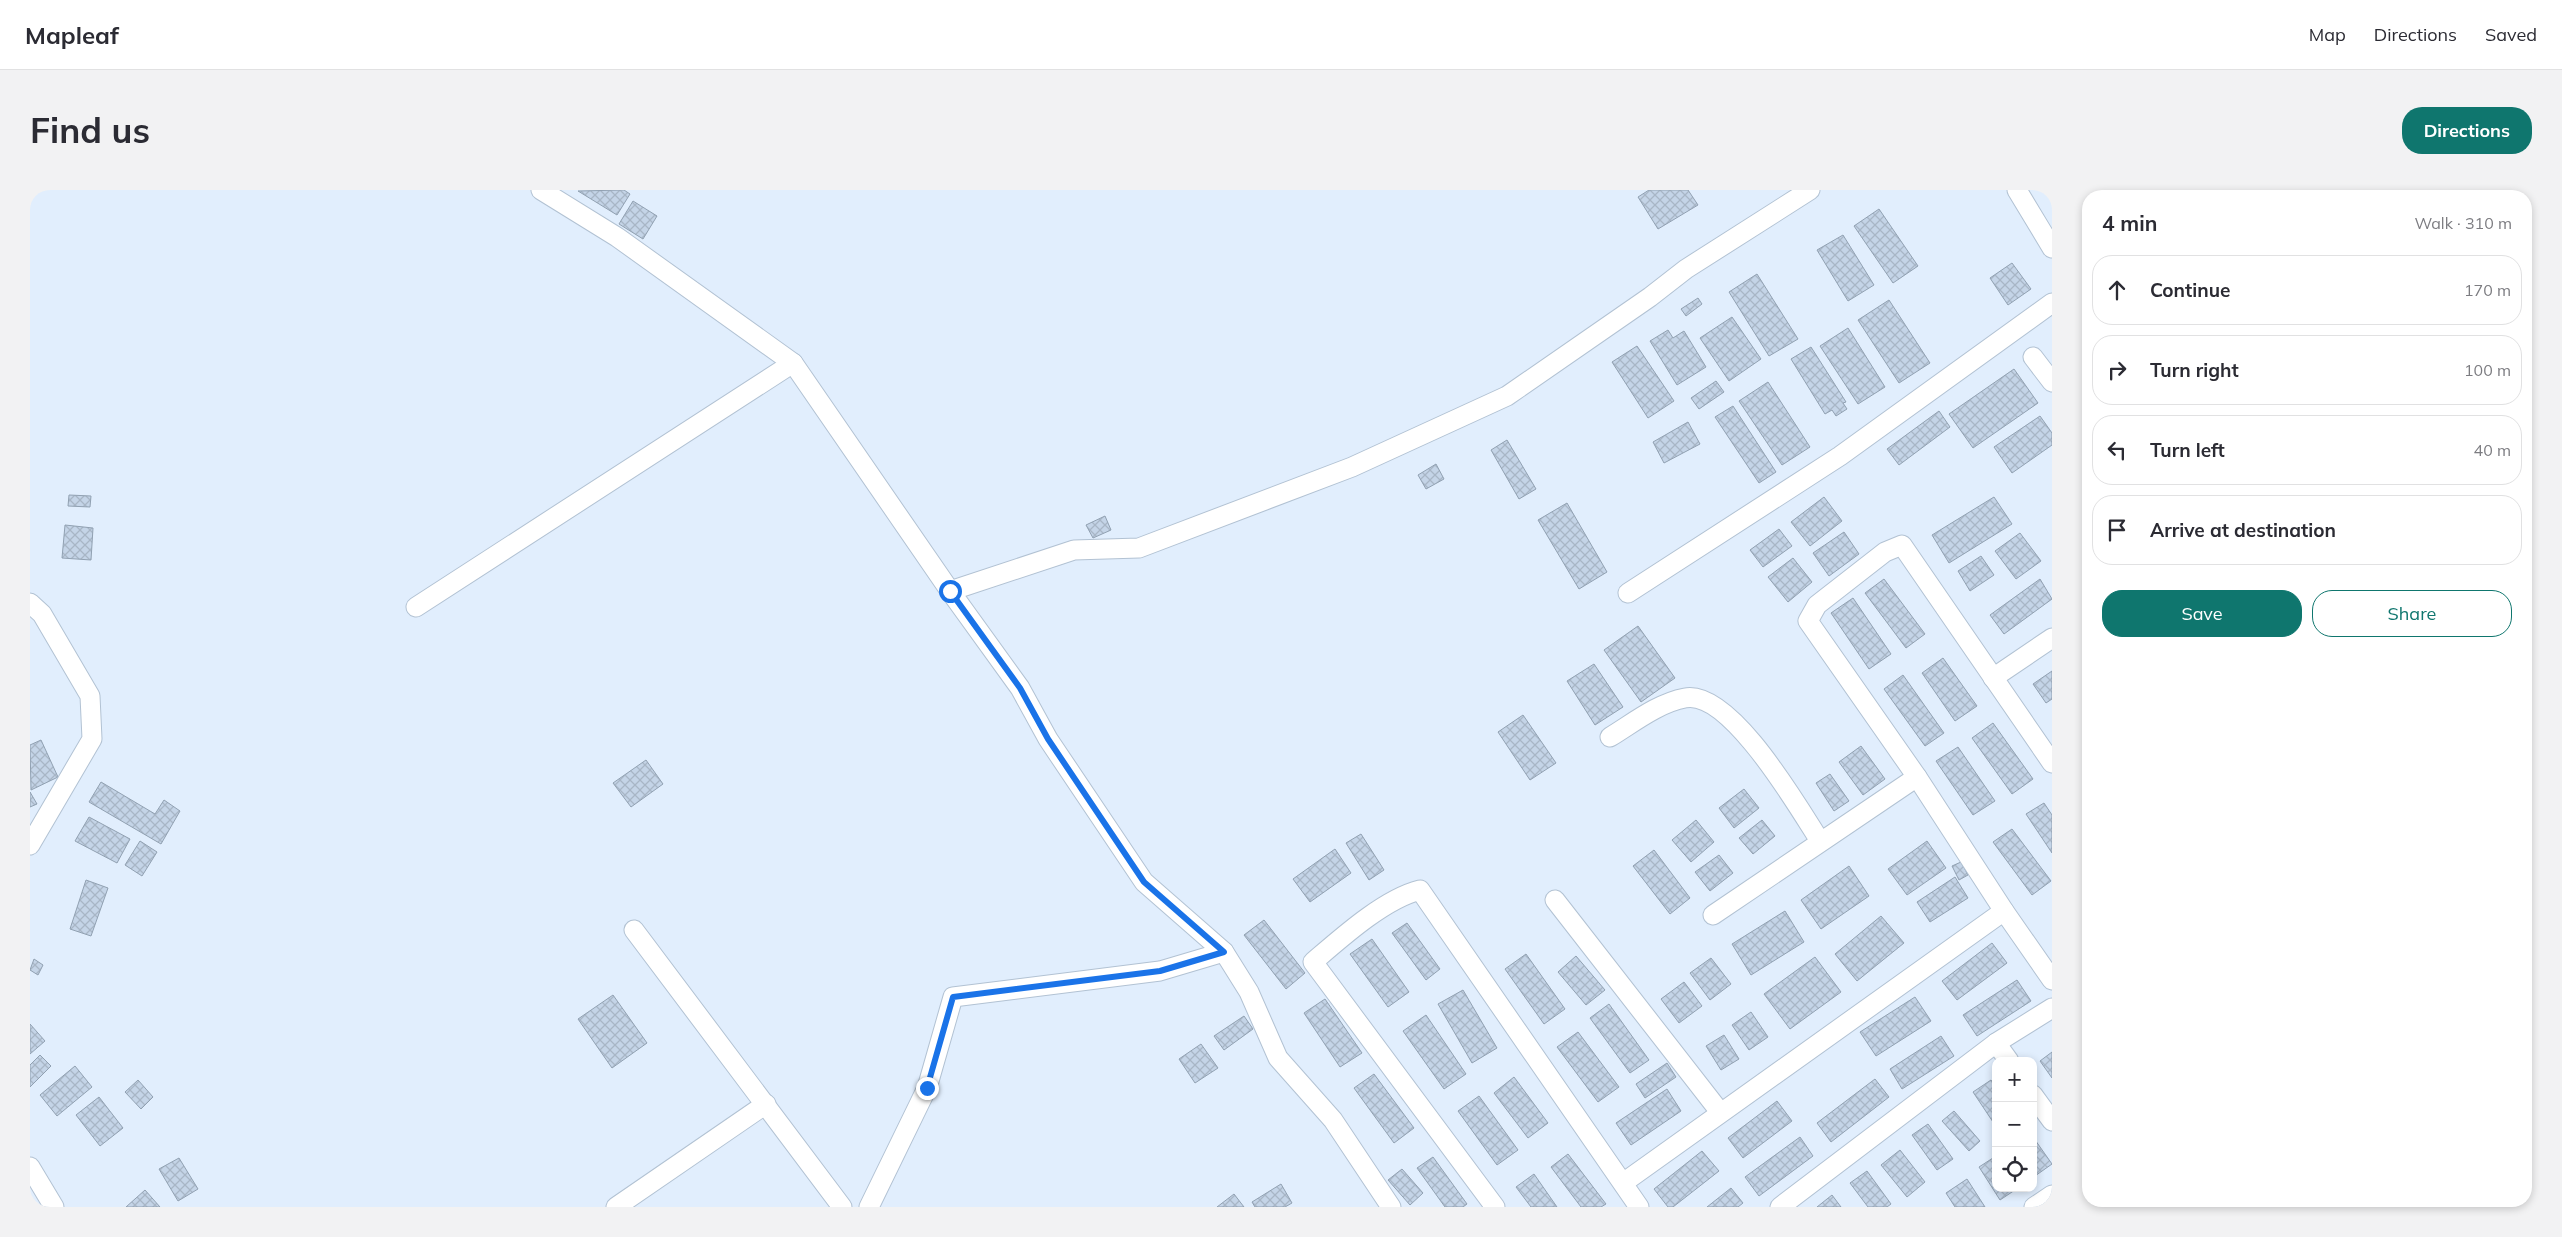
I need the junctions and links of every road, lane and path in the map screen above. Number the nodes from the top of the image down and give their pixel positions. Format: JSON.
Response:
{"nodes":[{"id":1,"x":541,"y":190,"type":"edge"},
{"id":2,"x":1810,"y":190,"type":"edge"},
{"id":3,"x":2017,"y":190,"type":"edge"},
{"id":4,"x":2052,"y":248,"type":"edge"},
{"id":5,"x":2052,"y":302,"type":"edge"},
{"id":6,"x":2033,"y":357,"type":"dead end"},
{"id":7,"x":793,"y":363,"type":"junction"},
{"id":8,"x":2052,"y":382,"type":"edge"},
{"id":9,"x":950,"y":591,"type":"junction"},
{"id":10,"x":1628,"y":593,"type":"dead end"},
{"id":11,"x":30,"y":603,"type":"edge"},
{"id":12,"x":416,"y":607,"type":"dead end"},
{"id":13,"x":2052,"y":638,"type":"edge"},
{"id":14,"x":1993,"y":678,"type":"junction"},
{"id":15,"x":1610,"y":737,"type":"dead end"},
{"id":16,"x":2052,"y":763,"type":"edge"},
{"id":17,"x":1917,"y":777,"type":"junction"},
{"id":18,"x":1820,"y":841,"type":"junction"},
{"id":19,"x":30,"y":845,"type":"edge"},
{"id":20,"x":1555,"y":900,"type":"dead end"},
{"id":21,"x":2004,"y":912,"type":"junction"},
{"id":22,"x":1713,"y":916,"type":"dead end"},
{"id":23,"x":634,"y":930,"type":"dead end"},
{"id":24,"x":1224,"y":952,"type":"junction"},
{"id":25,"x":2052,"y":980,"type":"edge"},
{"id":26,"x":2052,"y":1008,"type":"edge"},
{"id":27,"x":1996,"y":1043,"type":"junction"},
{"id":28,"x":2006,"y":1057,"type":"edge"},
{"id":29,"x":2037,"y":1100,"type":"edge"},
{"id":30,"x":766,"y":1104,"type":"junction"},
{"id":31,"x":1720,"y":1112,"type":"junction"},
{"id":32,"x":2052,"y":1121,"type":"edge"},
{"id":33,"x":30,"y":1167,"type":"edge"},
{"id":34,"x":1623,"y":1183,"type":"junction"},
{"id":35,"x":2052,"y":1195,"type":"edge"},
{"id":36,"x":54,"y":1207,"type":"edge"},
{"id":37,"x":616,"y":1207,"type":"edge"},
{"id":38,"x":842,"y":1207,"type":"edge"},
{"id":39,"x":869,"y":1207,"type":"edge"},
{"id":40,"x":1390,"y":1207,"type":"edge"},
{"id":41,"x":1495,"y":1207,"type":"edge"},
{"id":42,"x":1639,"y":1207,"type":"edge"},
{"id":43,"x":1780,"y":1207,"type":"edge"},
{"id":44,"x":2034,"y":1207,"type":"edge"}],
"edges":[{"from":1,"to":7,"type":"street"},
{"from":2,"to":9,"type":"street"},
{"from":3,"to":4,"type":"street"},
{"from":5,"to":10,"type":"street"},
{"from":6,"to":8,"type":"street"},
{"from":7,"to":9,"type":"street"},
{"from":7,"to":12,"type":"street"},
{"from":9,"to":24,"type":"street"},
{"from":11,"to":19,"type":"street"},
{"from":13,"to":14,"type":"street"},
{"from":14,"to":16,"type":"street"},
{"from":14,"to":17,"type":"street"},
{"from":15,"to":18,"type":"street"},
{"from":17,"to":18,"type":"street"},
{"from":17,"to":21,"type":"street"},
{"from":18,"to":22,"type":"street"},
{"from":20,"to":31,"type":"street"},
{"from":21,"to":25,"type":"street"},
{"from":21,"to":31,"type":"street"},
{"from":23,"to":30,"type":"street"},
{"from":24,"to":39,"type":"street"},
{"from":24,"to":40,"type":"street"},
{"from":26,"to":27,"type":"street"},
{"from":27,"to":28,"type":"street"},
{"from":27,"to":43,"type":"street"},
{"from":29,"to":32,"type":"street"},
{"from":30,"to":37,"type":"street"},
{"from":30,"to":38,"type":"street"},
{"from":31,"to":34,"type":"street"},
{"from":33,"to":36,"type":"street"},
{"from":34,"to":41,"type":"street"},
{"from":34,"to":42,"type":"street"},
{"from":35,"to":44,"type":"street"}]}
